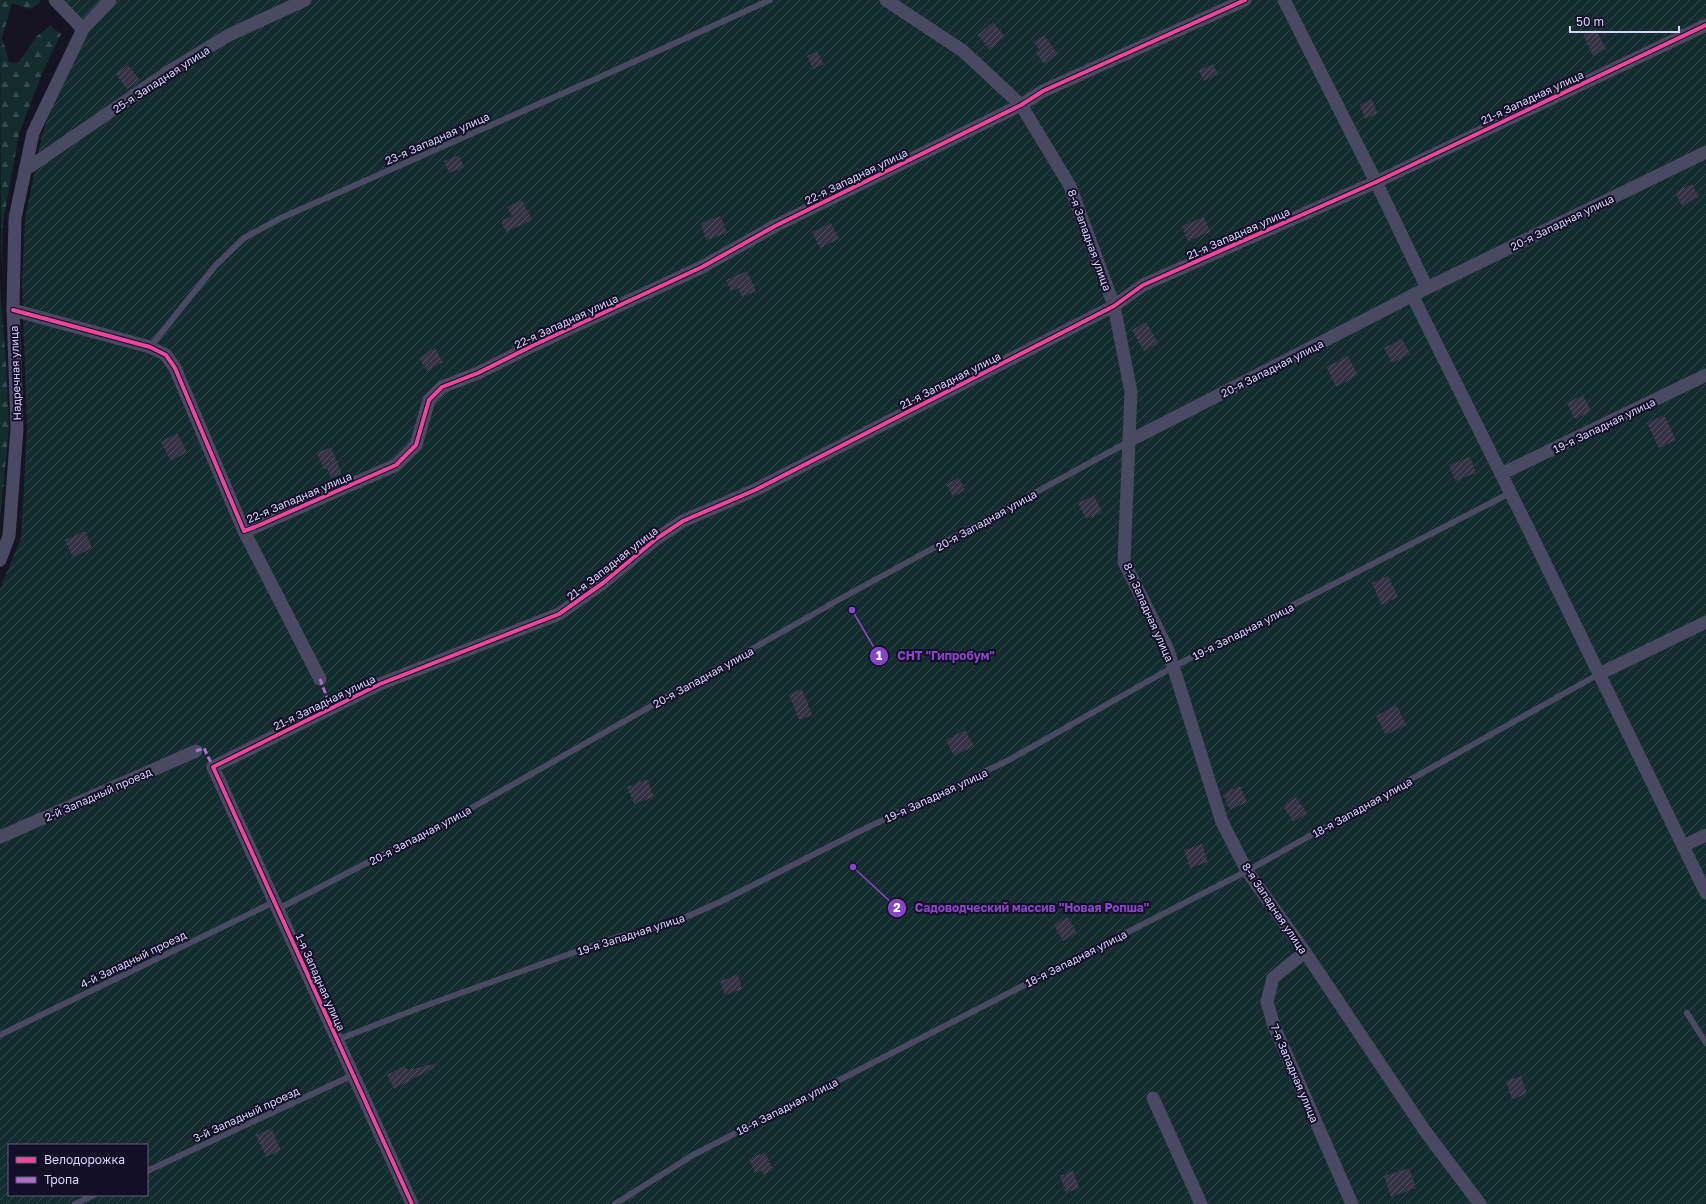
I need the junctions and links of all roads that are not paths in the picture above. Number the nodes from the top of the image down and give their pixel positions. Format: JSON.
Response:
{"nodes":[{"id":1,"x":56,"y":0,"type":"edge"},
{"id":2,"x":110,"y":0,"type":"edge"},
{"id":3,"x":305,"y":0,"type":"edge"},
{"id":4,"x":770,"y":0,"type":"edge"},
{"id":5,"x":886,"y":0,"type":"edge"},
{"id":6,"x":1245,"y":0,"type":"edge"},
{"id":7,"x":1284,"y":0,"type":"edge"},
{"id":8,"x":1706,"y":25,"type":"edge"},
{"id":9,"x":84,"y":29,"type":"junction"},
{"id":10,"x":1021,"y":105,"type":"junction"},
{"id":11,"x":1706,"y":152,"type":"edge"},
{"id":12,"x":25,"y":170,"type":"junction"},
{"id":13,"x":1376,"y":182,"type":"junction"},
{"id":14,"x":1427,"y":288,"type":"junction"},
{"id":15,"x":1412,"y":296,"type":"junction"},
{"id":16,"x":1114,"y":306,"type":"junction"},
{"id":17,"x":14,"y":310,"type":"junction"},
{"id":18,"x":150,"y":347,"type":"junction"},
{"id":19,"x":1706,"y":375,"type":"edge"},
{"id":20,"x":1129,"y":441,"type":"junction"},
{"id":21,"x":1501,"y":474,"type":"junction"},
{"id":22,"x":1510,"y":493,"type":"junction"},
{"id":23,"x":244,"y":531,"type":"junction"},
{"id":24,"x":0,"y":560,"type":"edge"},
{"id":25,"x":1706,"y":622,"type":"edge"},
{"id":26,"x":1173,"y":667,"type":"junction"},
{"id":27,"x":1599,"y":674,"type":"junction"},
{"id":28,"x":320,"y":679,"type":"dead end"},
{"id":29,"x":196,"y":750,"type":"dead end"},
{"id":30,"x":213,"y":767,"type":"joint"},
{"id":31,"x":1706,"y":835,"type":"edge"},
{"id":32,"x":0,"y":837,"type":"edge"},
{"id":33,"x":1683,"y":846,"type":"junction"},
{"id":34,"x":1248,"y":871,"type":"junction"},
{"id":35,"x":1706,"y":893,"type":"edge"},
{"id":36,"x":276,"y":905,"type":"junction"},
{"id":37,"x":1305,"y":952,"type":"junction"},
{"id":38,"x":1687,"y":1013,"type":"dead end"},
{"id":39,"x":0,"y":1035,"type":"edge"},
{"id":40,"x":337,"y":1040,"type":"junction"},
{"id":41,"x":1706,"y":1043,"type":"edge"},
{"id":42,"x":353,"y":1075,"type":"junction"},
{"id":43,"x":1152,"y":1098,"type":"dead end"},
{"id":44,"x":148,"y":1170,"type":"edge"},
{"id":45,"x":92,"y":1196,"type":"edge"},
{"id":46,"x":75,"y":1204,"type":"edge"},
{"id":47,"x":412,"y":1204,"type":"edge"},
{"id":48,"x":615,"y":1204,"type":"edge"},
{"id":49,"x":1201,"y":1204,"type":"edge"},
{"id":50,"x":1352,"y":1204,"type":"edge"},
{"id":51,"x":1480,"y":1204,"type":"edge"}],
"edges":[{"from":1,"to":9,"type":"street"},
{"from":2,"to":9,"type":"street","name":"Надречная улица"},
{"from":3,"to":12,"type":"street","name":"25-я Западная улица"},
{"from":4,"to":18,"type":"lane","name":"23-я Западная улица"},
{"from":5,"to":10,"type":"street","name":"8-я Западная улица"},
{"from":6,"to":10,"type":"street","name":"22-я Западная улица"},
{"from":7,"to":13,"type":"street"},
{"from":8,"to":13,"type":"street","name":"21-я Западная улица"},
{"from":9,"to":12,"type":"street","name":"Надречная улица"},
{"from":10,"to":16,"type":"street","name":"8-я Западная улица"},
{"from":10,"to":23,"type":"street","name":"22-я Западная улица"},
{"from":11,"to":14,"type":"street","name":"20-я Западная улица"},
{"from":12,"to":17,"type":"street","name":"Надречная улица"},
{"from":13,"to":14,"type":"street"},
{"from":13,"to":16,"type":"street","name":"21-я Западная улица"},
{"from":14,"to":15,"type":"street","name":"20-я Западная улица"},
{"from":15,"to":20,"type":"street","name":"20-я Западная улица"},
{"from":15,"to":21,"type":"street"},
{"from":16,"to":20,"type":"street","name":"8-я Западная улица"},
{"from":16,"to":30,"type":"street","name":"21-я Западная улица"},
{"from":17,"to":18,"type":"street","name":"22-я Западная улица"},
{"from":17,"to":24,"type":"street","name":"Надречная улица"},
{"from":18,"to":23,"type":"street","name":"22-я Западная улица"},
{"from":19,"to":21,"type":"street","name":"19-я Западная улица"},
{"from":20,"to":26,"type":"street","name":"8-я Западная улица"},
{"from":20,"to":36,"type":"lane","name":"20-я Западная улица"},
{"from":21,"to":22,"type":"street"},
{"from":22,"to":26,"type":"lane","name":"19-я Западная улица"},
{"from":22,"to":27,"type":"street"},
{"from":23,"to":28,"type":"street"},
{"from":25,"to":27,"type":"street","name":"18-я Западная улица"},
{"from":26,"to":34,"type":"street","name":"8-я Западная улица"},
{"from":26,"to":40,"type":"lane","name":"19-я Западная улица"},
{"from":27,"to":33,"type":"street"},
{"from":27,"to":34,"type":"lane","name":"18-я Западная улица"},
{"from":29,"to":32,"type":"street","name":"2-й Западный проезд"},
{"from":30,"to":36,"type":"street","name":"1-я Западная улица"},
{"from":31,"to":33,"type":"street"},
{"from":33,"to":35,"type":"street"},
{"from":34,"to":37,"type":"street","name":"8-я Западная улица"},
{"from":34,"to":48,"type":"lane","name":"18-я Западная улица"},
{"from":36,"to":39,"type":"lane","name":"4-й Западный проезд"},
{"from":36,"to":40,"type":"street","name":"1-я Западная улица"},
{"from":37,"to":50,"type":"street","name":"7-я Западная улица"},
{"from":37,"to":51,"type":"street","name":"8-я Западная улица"},
{"from":38,"to":41,"type":"lane"},
{"from":40,"to":42,"type":"street","name":"1-я Западная улица"},
{"from":42,"to":44,"type":"lane","name":"3-й Западный проезд"},
{"from":42,"to":47,"type":"street","name":"1-я Западная улица"},
{"from":43,"to":49,"type":"street"},
{"from":45,"to":46,"type":"lane"}]}
